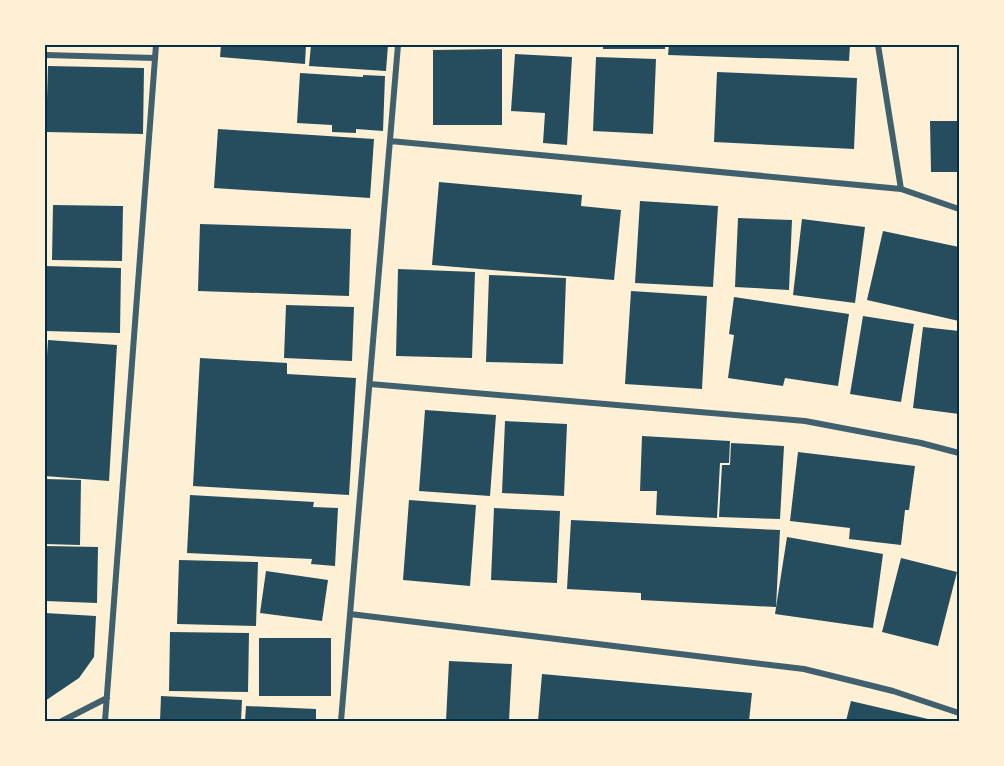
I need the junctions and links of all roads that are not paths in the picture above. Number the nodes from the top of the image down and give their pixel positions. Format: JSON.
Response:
{"nodes":[{"id":1,"x":156,"y":45,"type":"edge"},
{"id":2,"x":399,"y":45,"type":"edge"},
{"id":3,"x":878,"y":45,"type":"edge"},
{"id":4,"x":45,"y":55,"type":"edge"},
{"id":5,"x":155,"y":58,"type":"junction"},
{"id":6,"x":390,"y":141,"type":"junction"},
{"id":7,"x":901,"y":189,"type":"junction"},
{"id":8,"x":959,"y":209,"type":"edge"},
{"id":9,"x":369,"y":384,"type":"junction"},
{"id":10,"x":959,"y":453,"type":"edge"},
{"id":11,"x":350,"y":614,"type":"junction"},
{"id":12,"x":107,"y":698,"type":"junction"},
{"id":13,"x":959,"y":713,"type":"edge"},
{"id":14,"x":62,"y":721,"type":"edge"},
{"id":15,"x":105,"y":721,"type":"edge"},
{"id":16,"x":341,"y":721,"type":"edge"}],
"edges":[{"from":1,"to":5,"type":"street"},
{"from":2,"to":6,"type":"street"},
{"from":3,"to":7,"type":"street"},
{"from":4,"to":5,"type":"street"},
{"from":5,"to":12,"type":"street"},
{"from":6,"to":7,"type":"street"},
{"from":6,"to":9,"type":"street"},
{"from":7,"to":8,"type":"street"},
{"from":9,"to":10,"type":"street"},
{"from":9,"to":11,"type":"street"},
{"from":11,"to":13,"type":"street"},
{"from":11,"to":16,"type":"street"},
{"from":12,"to":14,"type":"street"},
{"from":12,"to":15,"type":"street"}]}
